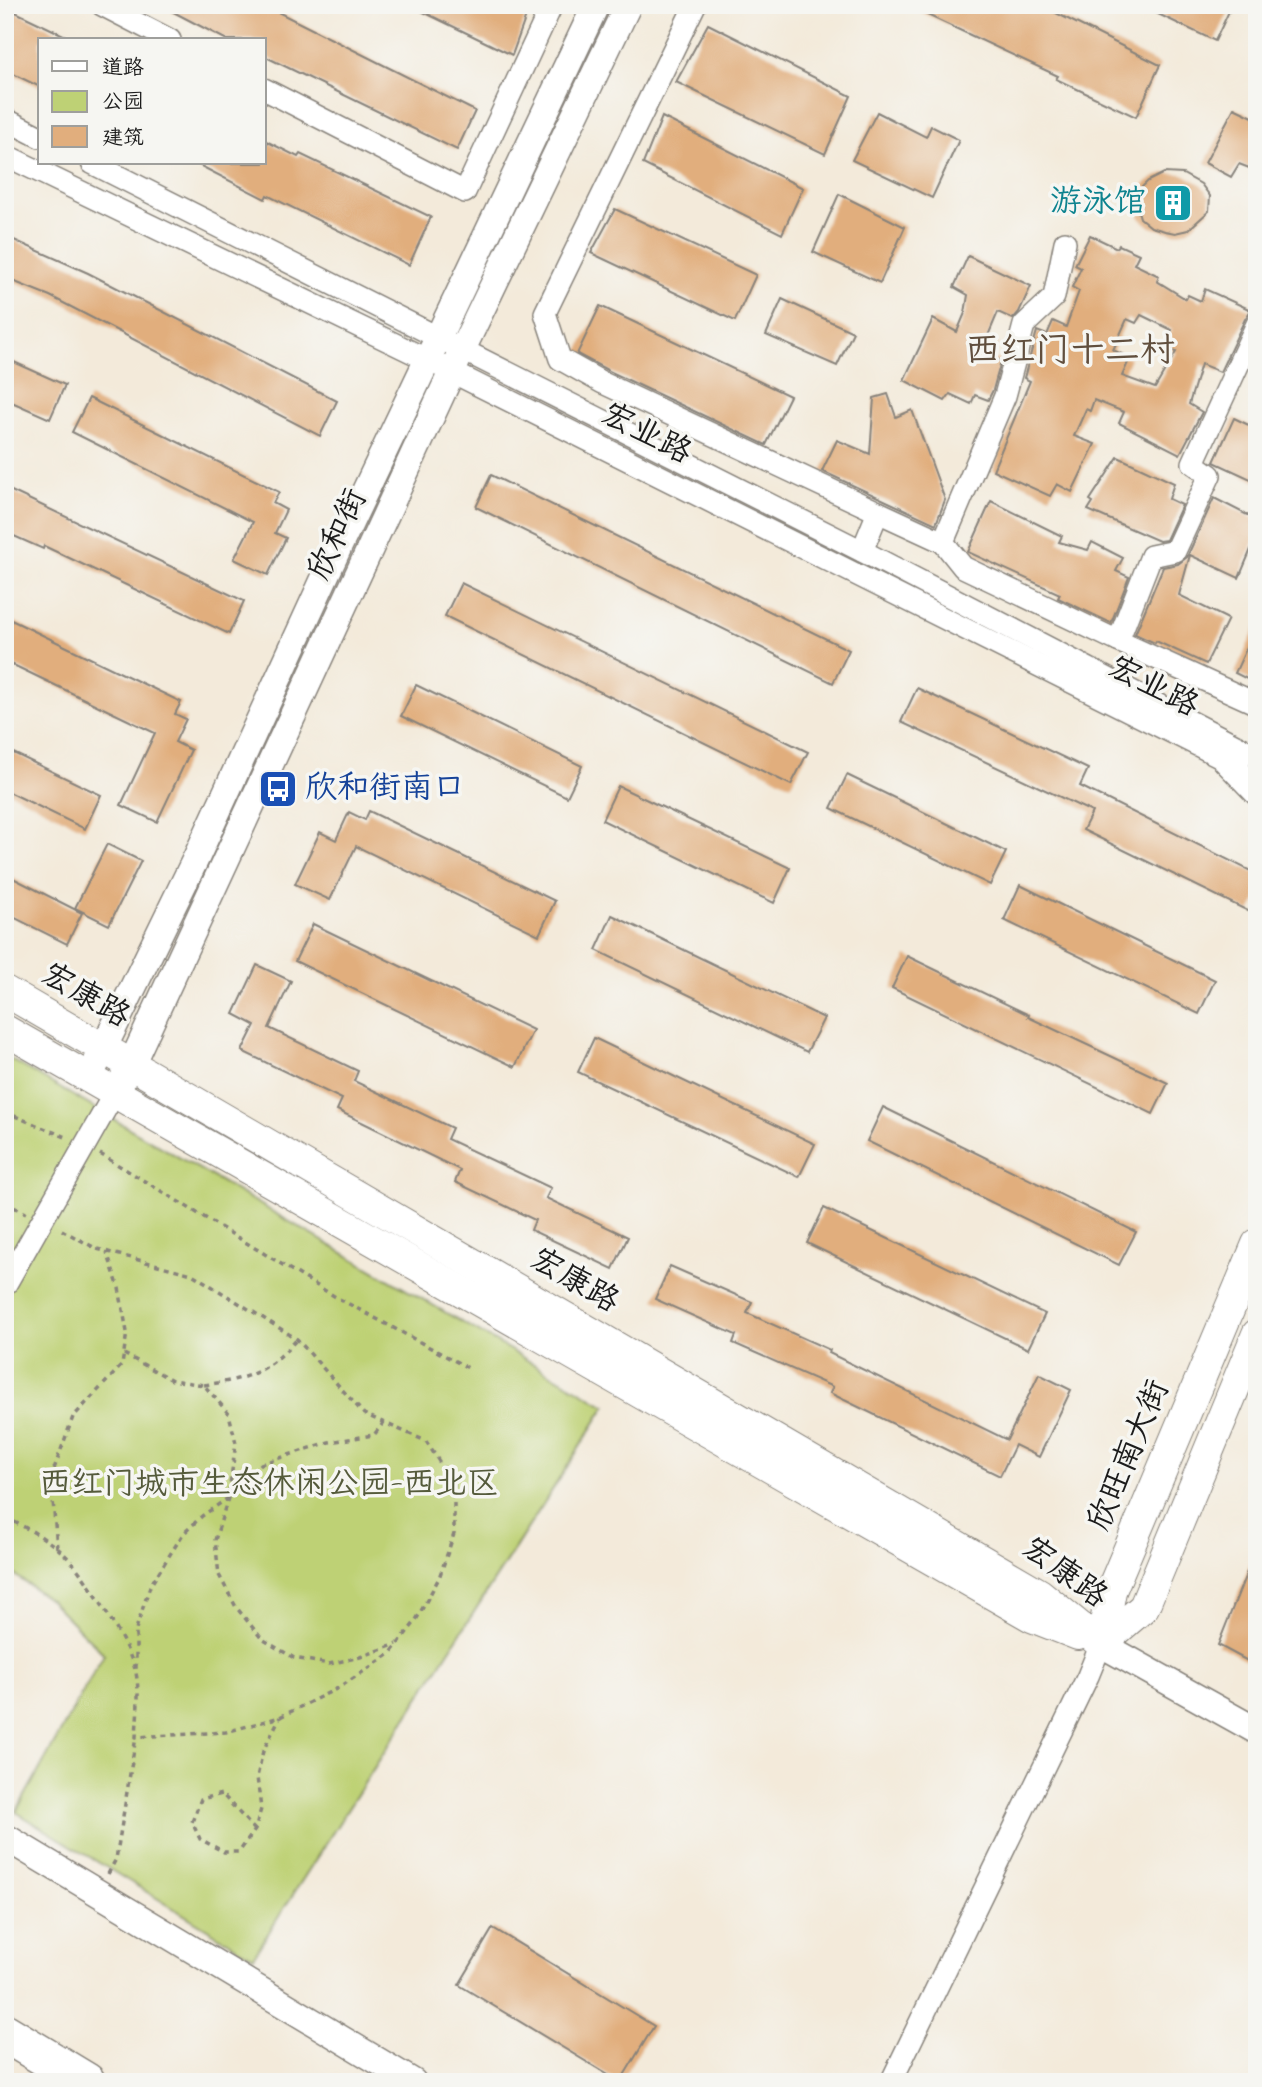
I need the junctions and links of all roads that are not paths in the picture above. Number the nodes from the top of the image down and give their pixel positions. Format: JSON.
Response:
{"nodes":[{"id":1,"x":102,"y":5,"type":"edge"},
{"id":2,"x":552,"y":5,"type":"edge"},
{"id":3,"x":596,"y":5,"type":"edge"},
{"id":4,"x":628,"y":5,"type":"edge"},
{"id":5,"x":695,"y":5,"type":"edge"},
{"id":6,"x":166,"y":38,"type":"edge"},
{"id":7,"x":266,"y":90,"type":"edge"},
{"id":8,"x":544,"y":114,"type":"junction"},
{"id":9,"x":5,"y":119,"type":"edge"},
{"id":10,"x":38,"y":136,"type":"edge"},
{"id":11,"x":5,"y":155,"type":"edge"},
{"id":12,"x":555,"y":157,"type":"junction"},
{"id":13,"x":94,"y":164,"type":"edge"},
{"id":14,"x":1065,"y":242,"type":"dead end"},
{"id":15,"x":1257,"y":324,"type":"edge"},
{"id":16,"x":445,"y":355,"type":"junction"},
{"id":17,"x":878,"y":512,"type":"junction"},
{"id":18,"x":943,"y":542,"type":"junction"},
{"id":19,"x":340,"y":544,"type":"junction"},
{"id":20,"x":862,"y":551,"type":"junction"},
{"id":21,"x":365,"y":556,"type":"junction"},
{"id":22,"x":1118,"y":641,"type":"junction"},
{"id":23,"x":1257,"y":704,"type":"edge"},
{"id":24,"x":1223,"y":752,"type":"junction"},
{"id":25,"x":1257,"y":756,"type":"edge"},
{"id":26,"x":1257,"y":776,"type":"edge"},
{"id":27,"x":1257,"y":792,"type":"edge"},
{"id":28,"x":197,"y":856,"type":"junction"},
{"id":29,"x":222,"y":870,"type":"junction"},
{"id":30,"x":5,"y":991,"type":"edge"},
{"id":31,"x":5,"y":1030,"type":"edge"},
{"id":32,"x":104,"y":1048,"type":"junction"},
{"id":33,"x":131,"y":1065,"type":"junction"},
{"id":34,"x":89,"y":1078,"type":"junction"},
{"id":35,"x":114,"y":1094,"type":"junction"},
{"id":36,"x":1257,"y":1244,"type":"edge"},
{"id":37,"x":6,"y":1284,"type":"edge"},
{"id":38,"x":1257,"y":1334,"type":"edge"},
{"id":39,"x":1101,"y":1644,"type":"junction"},
{"id":40,"x":1257,"y":1731,"type":"edge"},
{"id":41,"x":5,"y":1837,"type":"edge"},
{"id":42,"x":15,"y":2040,"type":"edge"},
{"id":43,"x":86,"y":2082,"type":"edge"},
{"id":44,"x":105,"y":2082,"type":"edge"},
{"id":45,"x":413,"y":2082,"type":"edge"},
{"id":46,"x":891,"y":2082,"type":"edge"}],
"edges":[{"from":1,"to":6,"type":"street"},
{"from":2,"to":7,"type":"street"},
{"from":3,"to":8,"type":"street","name":"欣和街"},
{"from":4,"to":12,"type":"street","name":"欣和街"},
{"from":5,"to":17,"type":"street"},
{"from":8,"to":12,"type":"street"},
{"from":8,"to":16,"type":"street","name":"欣和街"},
{"from":9,"to":10,"type":"street"},
{"from":11,"to":16,"type":"street","name":"宏业路"},
{"from":12,"to":16,"type":"street","name":"欣和街"},
{"from":13,"to":16,"type":"street","name":"宏业路"},
{"from":14,"to":18,"type":"street"},
{"from":15,"to":22,"type":"street"},
{"from":16,"to":19,"type":"street","name":"欣和街"},
{"from":16,"to":20,"type":"street","name":"宏业路"},
{"from":16,"to":21,"type":"street","name":"欣和街"},
{"from":16,"to":24,"type":"street","name":"宏业路"},
{"from":17,"to":18,"type":"street"},
{"from":17,"to":20,"type":"street"},
{"from":18,"to":22,"type":"street"},
{"from":19,"to":21,"type":"street"},
{"from":19,"to":28,"type":"street","name":"欣和街"},
{"from":20,"to":24,"type":"street","name":"宏业路"},
{"from":21,"to":29,"type":"street","name":"欣和街"},
{"from":22,"to":23,"type":"street"},
{"from":24,"to":25,"type":"street","name":"宏业路"},
{"from":24,"to":26,"type":"street","name":"宏业路"},
{"from":24,"to":27,"type":"street"},
{"from":28,"to":29,"type":"street"},
{"from":28,"to":32,"type":"street","name":"欣和街"},
{"from":29,"to":33,"type":"street","name":"欣和街"},
{"from":30,"to":32,"type":"main road","name":"宏康路"},
{"from":31,"to":34,"type":"main road","name":"宏康路"},
{"from":32,"to":33,"type":"main road","name":"宏康路"},
{"from":32,"to":34,"type":"street","name":"欣和街"},
{"from":33,"to":35,"type":"street","name":"欣和街"},
{"from":33,"to":39,"type":"main road","name":"宏康路"},
{"from":34,"to":35,"type":"main road","name":"宏康路"},
{"from":35,"to":37,"type":"street"},
{"from":35,"to":39,"type":"main road","name":"宏康路"},
{"from":36,"to":39,"type":"main road","name":"欣旺南大街"},
{"from":38,"to":39,"type":"main road"},
{"from":39,"to":40,"type":"street","name":"宏康路"},
{"from":39,"to":46,"type":"street"},
{"from":41,"to":45,"type":"street"},
{"from":42,"to":43,"type":"highway"},
{"from":42,"to":44,"type":"highway"}]}
